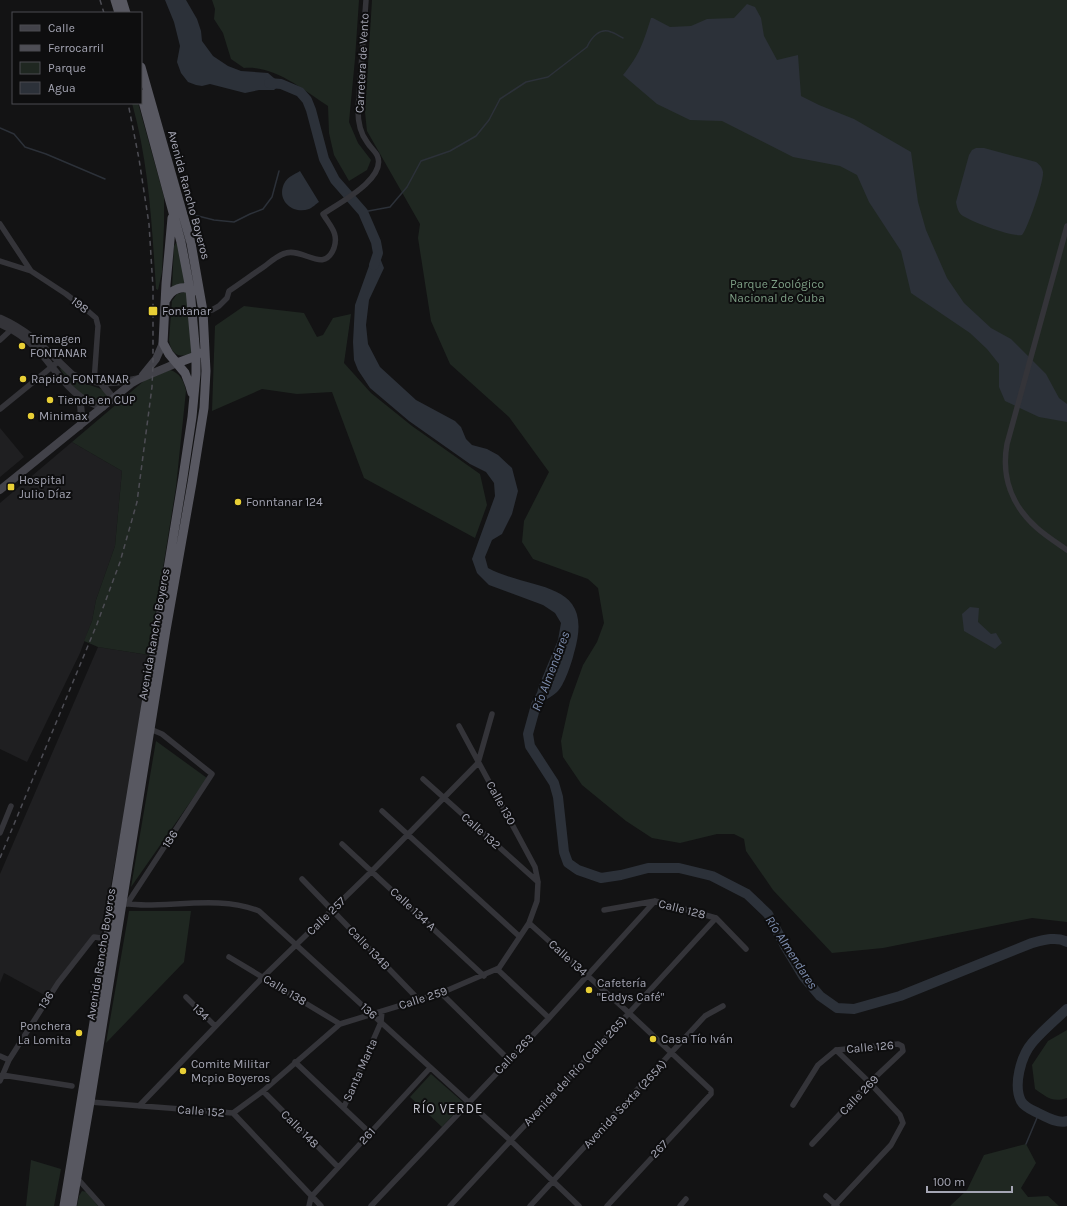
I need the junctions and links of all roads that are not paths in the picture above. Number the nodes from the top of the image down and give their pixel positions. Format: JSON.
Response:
{"nodes":[{"id":1,"x":115,"y":0,"type":"edge"},
{"id":2,"x":122,"y":0,"type":"edge"},
{"id":3,"x":366,"y":0,"type":"edge"},
{"id":4,"x":119,"y":12,"type":"edge"},
{"id":5,"x":126,"y":12,"type":"edge"},
{"id":6,"x":142,"y":71,"type":"edge"},
{"id":7,"x":142,"y":98,"type":"edge"},
{"id":8,"x":169,"y":197,"type":"junction"},
{"id":9,"x":0,"y":224,"type":"edge"},
{"id":10,"x":1067,"y":226,"type":"edge"},
{"id":11,"x":0,"y":261,"type":"edge"},
{"id":12,"x":31,"y":271,"type":"junction"},
{"id":13,"x":190,"y":289,"type":"junction"},
{"id":14,"x":166,"y":300,"type":"junction"},
{"id":15,"x":202,"y":307,"type":"junction"},
{"id":16,"x":0,"y":318,"type":"edge"},
{"id":17,"x":0,"y":324,"type":"edge"},
{"id":18,"x":14,"y":327,"type":"junction"},
{"id":19,"x":0,"y":340,"type":"edge"},
{"id":20,"x":163,"y":343,"type":"junction"},
{"id":21,"x":204,"y":345,"type":"junction"},
{"id":22,"x":196,"y":356,"type":"junction"},
{"id":23,"x":59,"y":361,"type":"junction"},
{"id":24,"x":177,"y":363,"type":"junction"},
{"id":25,"x":52,"y":367,"type":"junction"},
{"id":26,"x":139,"y":378,"type":"junction"},
{"id":27,"x":98,"y":382,"type":"junction"},
{"id":28,"x":78,"y":396,"type":"junction"},
{"id":29,"x":113,"y":398,"type":"junction"},
{"id":30,"x":193,"y":405,"type":"junction"},
{"id":31,"x":103,"y":407,"type":"junction"},
{"id":32,"x":0,"y":409,"type":"edge"},
{"id":33,"x":80,"y":426,"type":"junction"},
{"id":34,"x":0,"y":490,"type":"edge"},
{"id":35,"x":1067,"y":550,"type":"edge"},
{"id":36,"x":492,"y":714,"type":"dead end"},
{"id":37,"x":459,"y":726,"type":"dead end"},
{"id":38,"x":150,"y":729,"type":"junction"},
{"id":39,"x":478,"y":763,"type":"junction"},
{"id":40,"x":423,"y":779,"type":"dead end"},
{"id":41,"x":444,"y":798,"type":"junction"},
{"id":42,"x":11,"y":806,"type":"dead end"},
{"id":43,"x":382,"y":810,"type":"dead end"},
{"id":44,"x":0,"y":833,"type":"edge"},
{"id":45,"x":408,"y":834,"type":"junction"},
{"id":46,"x":342,"y":844,"type":"dead end"},
{"id":47,"x":372,"y":871,"type":"junction"},
{"id":48,"x":302,"y":879,"type":"dead end"},
{"id":49,"x":538,"y":882,"type":"junction"},
{"id":50,"x":655,"y":901,"type":"junction"},
{"id":51,"x":124,"y":903,"type":"junction"},
{"id":52,"x":332,"y":910,"type":"junction"},
{"id":53,"x":604,"y":910,"type":"dead end"},
{"id":54,"x":716,"y":918,"type":"junction"},
{"id":55,"x":529,"y":923,"type":"junction"},
{"id":56,"x":519,"y":936,"type":"junction"},
{"id":57,"x":108,"y":939,"type":"junction"},
{"id":58,"x":296,"y":945,"type":"junction"},
{"id":59,"x":746,"y":949,"type":"dead end"},
{"id":60,"x":229,"y":957,"type":"dead end"},
{"id":61,"x":497,"y":969,"type":"junction"},
{"id":62,"x":484,"y":976,"type":"junction"},
{"id":63,"x":588,"y":976,"type":"junction"},
{"id":64,"x":263,"y":977,"type":"junction"},
{"id":65,"x":441,"y":993,"type":"junction"},
{"id":66,"x":186,"y":997,"type":"dead end"},
{"id":67,"x":419,"y":1000,"type":"junction"},
{"id":68,"x":723,"y":1006,"type":"dead end"},
{"id":69,"x":382,"y":1011,"type":"junction"},
{"id":70,"x":629,"y":1013,"type":"junction"},
{"id":71,"x":372,"y":1014,"type":"junction"},
{"id":72,"x":549,"y":1018,"type":"junction"},
{"id":73,"x":381,"y":1022,"type":"junction"},
{"id":74,"x":340,"y":1024,"type":"junction"},
{"id":75,"x":215,"y":1026,"type":"junction"},
{"id":76,"x":902,"y":1046,"type":"joint"},
{"id":77,"x":836,"y":1050,"type":"junction"},
{"id":78,"x":672,"y":1053,"type":"junction"},
{"id":79,"x":0,"y":1056,"type":"edge"},
{"id":80,"x":9,"y":1060,"type":"junction"},
{"id":81,"x":509,"y":1060,"type":"junction"},
{"id":82,"x":295,"y":1062,"type":"junction"},
{"id":83,"x":430,"y":1068,"type":"junction"},
{"id":84,"x":1,"y":1078,"type":"edge"},
{"id":85,"x":870,"y":1083,"type":"junction"},
{"id":86,"x":72,"y":1086,"type":"dead end"},
{"id":87,"x":263,"y":1091,"type":"junction"},
{"id":88,"x":712,"y":1092,"type":"joint"},
{"id":89,"x":90,"y":1102,"type":"junction"},
{"id":90,"x":468,"y":1103,"type":"junction"},
{"id":91,"x":793,"y":1105,"type":"dead end"},
{"id":92,"x":139,"y":1106,"type":"junction"},
{"id":93,"x":344,"y":1107,"type":"junction"},
{"id":94,"x":233,"y":1113,"type":"junction"},
{"id":95,"x":370,"y":1133,"type":"junction"},
{"id":96,"x":510,"y":1141,"type":"junction"},
{"id":97,"x":812,"y":1144,"type":"dead end"},
{"id":98,"x":338,"y":1167,"type":"junction"},
{"id":99,"x":78,"y":1178,"type":"junction"},
{"id":100,"x":554,"y":1181,"type":"junction"},
{"id":101,"x":826,"y":1196,"type":"dead end"},
{"id":102,"x":311,"y":1197,"type":"junction"},
{"id":103,"x":686,"y":1199,"type":"dead end"},
{"id":104,"x":64,"y":1206,"type":"edge"},
{"id":105,"x":72,"y":1206,"type":"edge"},
{"id":106,"x":102,"y":1206,"type":"edge"},
{"id":107,"x":308,"y":1206,"type":"edge"},
{"id":108,"x":321,"y":1206,"type":"edge"},
{"id":109,"x":371,"y":1206,"type":"edge"},
{"id":110,"x":450,"y":1206,"type":"edge"},
{"id":111,"x":530,"y":1206,"type":"edge"},
{"id":112,"x":579,"y":1206,"type":"edge"},
{"id":113,"x":607,"y":1206,"type":"edge"},
{"id":114,"x":680,"y":1206,"type":"edge"},
{"id":115,"x":835,"y":1206,"type":"edge"}],
"edges":[{"from":1,"to":4,"type":"highway"},
{"from":2,"to":5,"type":"highway"},
{"from":3,"to":15,"type":"street","name":"Carretera de Vento"},
{"from":6,"to":15,"type":"highway","name":"Avenida Rancho Boyeros"},
{"from":7,"to":8,"type":"highway","name":"Avenida Rancho Boyeros"},
{"from":8,"to":13,"type":"highway","name":"Avenida Rancho Boyeros"},
{"from":8,"to":14,"type":"highway"},
{"from":9,"to":12,"type":"street"},
{"from":10,"to":35,"type":"street"},
{"from":11,"to":12,"type":"street"},
{"from":12,"to":27,"type":"street","name":"198"},
{"from":13,"to":14,"type":"highway"},
{"from":13,"to":15,"type":"highway"},
{"from":13,"to":22,"type":"highway","name":"Avenida Rancho Boyeros"},
{"from":14,"to":20,"type":"highway"},
{"from":15,"to":21,"type":"highway","name":"Avenida Rancho Boyeros"},
{"from":16,"to":18,"type":"street"},
{"from":17,"to":18,"type":"street"},
{"from":18,"to":19,"type":"street"},
{"from":18,"to":23,"type":"street"},
{"from":18,"to":25,"type":"street"},
{"from":20,"to":24,"type":"highway"},
{"from":20,"to":26,"type":"main road"},
{"from":21,"to":22,"type":"highway"},
{"from":21,"to":38,"type":"highway","name":"Avenida Rancho Boyeros"},
{"from":22,"to":24,"type":"highway"},
{"from":22,"to":30,"type":"highway","name":"Avenida Rancho Boyeros"},
{"from":23,"to":25,"type":"street"},
{"from":23,"to":27,"type":"street"},
{"from":24,"to":26,"type":"main road"},
{"from":24,"to":30,"type":"highway"},
{"from":25,"to":28,"type":"street"},
{"from":25,"to":32,"type":"street"},
{"from":26,"to":27,"type":"street"},
{"from":26,"to":29,"type":"main road"},
{"from":27,"to":29,"type":"street"},
{"from":28,"to":31,"type":"street"},
{"from":28,"to":33,"type":"street"},
{"from":29,"to":31,"type":"main road"},
{"from":30,"to":57,"type":"highway","name":"Avenida Rancho Boyeros"},
{"from":31,"to":33,"type":"main road"},
{"from":33,"to":34,"type":"main road"},
{"from":36,"to":39,"type":"street","name":"Calle 257"},
{"from":37,"to":39,"type":"street","name":"Calle 130"},
{"from":38,"to":51,"type":"highway","name":"Avenida Rancho Boyeros"},
{"from":38,"to":51,"type":"street","name":"186"},
{"from":39,"to":41,"type":"street","name":"Calle 257"},
{"from":39,"to":49,"type":"street","name":"Calle 130"},
{"from":40,"to":41,"type":"street","name":"Calle 132"},
{"from":41,"to":45,"type":"street","name":"Calle 257"},
{"from":41,"to":49,"type":"street","name":"Calle 132"},
{"from":42,"to":44,"type":"street"},
{"from":43,"to":45,"type":"street"},
{"from":45,"to":47,"type":"street","name":"Calle 257"},
{"from":45,"to":56,"type":"street"},
{"from":46,"to":47,"type":"street","name":"Calle 134 A"},
{"from":47,"to":52,"type":"street","name":"Calle 257"},
{"from":47,"to":62,"type":"street","name":"Calle 134 A"},
{"from":48,"to":52,"type":"street","name":"Calle 134B"},
{"from":49,"to":55,"type":"street","name":"Calle 259"},
{"from":50,"to":53,"type":"street","name":"Calle 128"},
{"from":50,"to":54,"type":"street","name":"Calle 128"},
{"from":50,"to":63,"type":"street","name":"Calle 263"},
{"from":51,"to":58,"type":"street","name":"136"},
{"from":51,"to":89,"type":"highway","name":"Avenida Rancho Boyeros"},
{"from":52,"to":58,"type":"street","name":"Calle 257"},
{"from":52,"to":67,"type":"street","name":"Calle 134B"},
{"from":54,"to":59,"type":"street","name":"Calle 128"},
{"from":54,"to":70,"type":"street","name":"Avenida del Río (Calle 265)"},
{"from":55,"to":56,"type":"street","name":"Calle 259"},
{"from":55,"to":63,"type":"street","name":"Calle 134"},
{"from":56,"to":61,"type":"street","name":"Calle 259"},
{"from":57,"to":80,"type":"street","name":"136"},
{"from":57,"to":104,"type":"highway","name":"Avenida Rancho Boyeros"},
{"from":58,"to":64,"type":"street","name":"Calle 257"},
{"from":58,"to":71,"type":"street","name":"136"},
{"from":60,"to":64,"type":"street","name":"Calle 138"},
{"from":61,"to":62,"type":"street","name":"Calle 259"},
{"from":61,"to":72,"type":"street"},
{"from":62,"to":65,"type":"street","name":"Calle 259"},
{"from":63,"to":70,"type":"street","name":"Calle 134"},
{"from":63,"to":72,"type":"street","name":"Calle 263"},
{"from":64,"to":74,"type":"street","name":"Calle 138"},
{"from":64,"to":75,"type":"street","name":"Calle 257"},
{"from":65,"to":67,"type":"street","name":"Calle 259"},
{"from":65,"to":81,"type":"street"},
{"from":66,"to":75,"type":"street","name":"134"},
{"from":67,"to":69,"type":"street","name":"Calle 259"},
{"from":68,"to":78,"type":"street","name":"Avenida Sexta (265A)"},
{"from":69,"to":71,"type":"street","name":"Calle 259"},
{"from":69,"to":73,"type":"street","name":"Santa Marta"},
{"from":70,"to":78,"type":"street","name":"Calle 134"},
{"from":70,"to":96,"type":"street","name":"Avenida del Río (Calle 265)"},
{"from":71,"to":73,"type":"street","name":"136"},
{"from":71,"to":74,"type":"street","name":"Calle 259"},
{"from":72,"to":81,"type":"street","name":"Calle 263"},
{"from":73,"to":83,"type":"street","name":"136"},
{"from":73,"to":93,"type":"street","name":"Santa Marta"},
{"from":74,"to":82,"type":"street","name":"Calle 259"},
{"from":75,"to":92,"type":"street","name":"Calle 257"},
{"from":76,"to":77,"type":"street","name":"Calle 126"},
{"from":76,"to":85,"type":"street","name":"Calle 269"},
{"from":77,"to":85,"type":"street"},
{"from":77,"to":91,"type":"street","name":"Calle 126"},
{"from":78,"to":88,"type":"street","name":"Calle 134"},
{"from":78,"to":100,"type":"street","name":"Avenida Sexta (265A)"},
{"from":79,"to":80,"type":"street"},
{"from":80,"to":84,"type":"street","name":"136"},
{"from":81,"to":90,"type":"street","name":"Calle 263"},
{"from":82,"to":87,"type":"street","name":"Calle 259"},
{"from":82,"to":93,"type":"street"},
{"from":83,"to":90,"type":"street","name":"136"},
{"from":83,"to":95,"type":"street","name":"261"},
{"from":84,"to":86,"type":"street"},
{"from":85,"to":97,"type":"street","name":"Calle 269"},
{"from":85,"to":115,"type":"street"},
{"from":87,"to":94,"type":"street","name":"Calle 259"},
{"from":87,"to":98,"type":"street","name":"Calle 148"},
{"from":88,"to":113,"type":"street","name":"267"},
{"from":89,"to":92,"type":"street","name":"Calle 152"},
{"from":89,"to":99,"type":"highway","name":"Avenida Rancho Boyeros"},
{"from":90,"to":96,"type":"street","name":"136"},
{"from":90,"to":109,"type":"street","name":"Calle 263"},
{"from":92,"to":94,"type":"street","name":"Calle 152"},
{"from":93,"to":95,"type":"street"},
{"from":94,"to":102,"type":"street","name":"Calle 152"},
{"from":95,"to":98,"type":"street","name":"261"},
{"from":96,"to":100,"type":"street","name":"136"},
{"from":96,"to":110,"type":"street","name":"Avenida del Río (Calle 265)"},
{"from":98,"to":102,"type":"street","name":"261"},
{"from":99,"to":105,"type":"highway","name":"Avenida Rancho Boyeros"},
{"from":99,"to":106,"type":"street"},
{"from":100,"to":111,"type":"street","name":"Avenida Sexta (265A)"},
{"from":100,"to":112,"type":"street","name":"136"},
{"from":101,"to":115,"type":"street"},
{"from":102,"to":107,"type":"street","name":"261"},
{"from":102,"to":108,"type":"street","name":"Calle 152"},
{"from":103,"to":114,"type":"street"}]}
